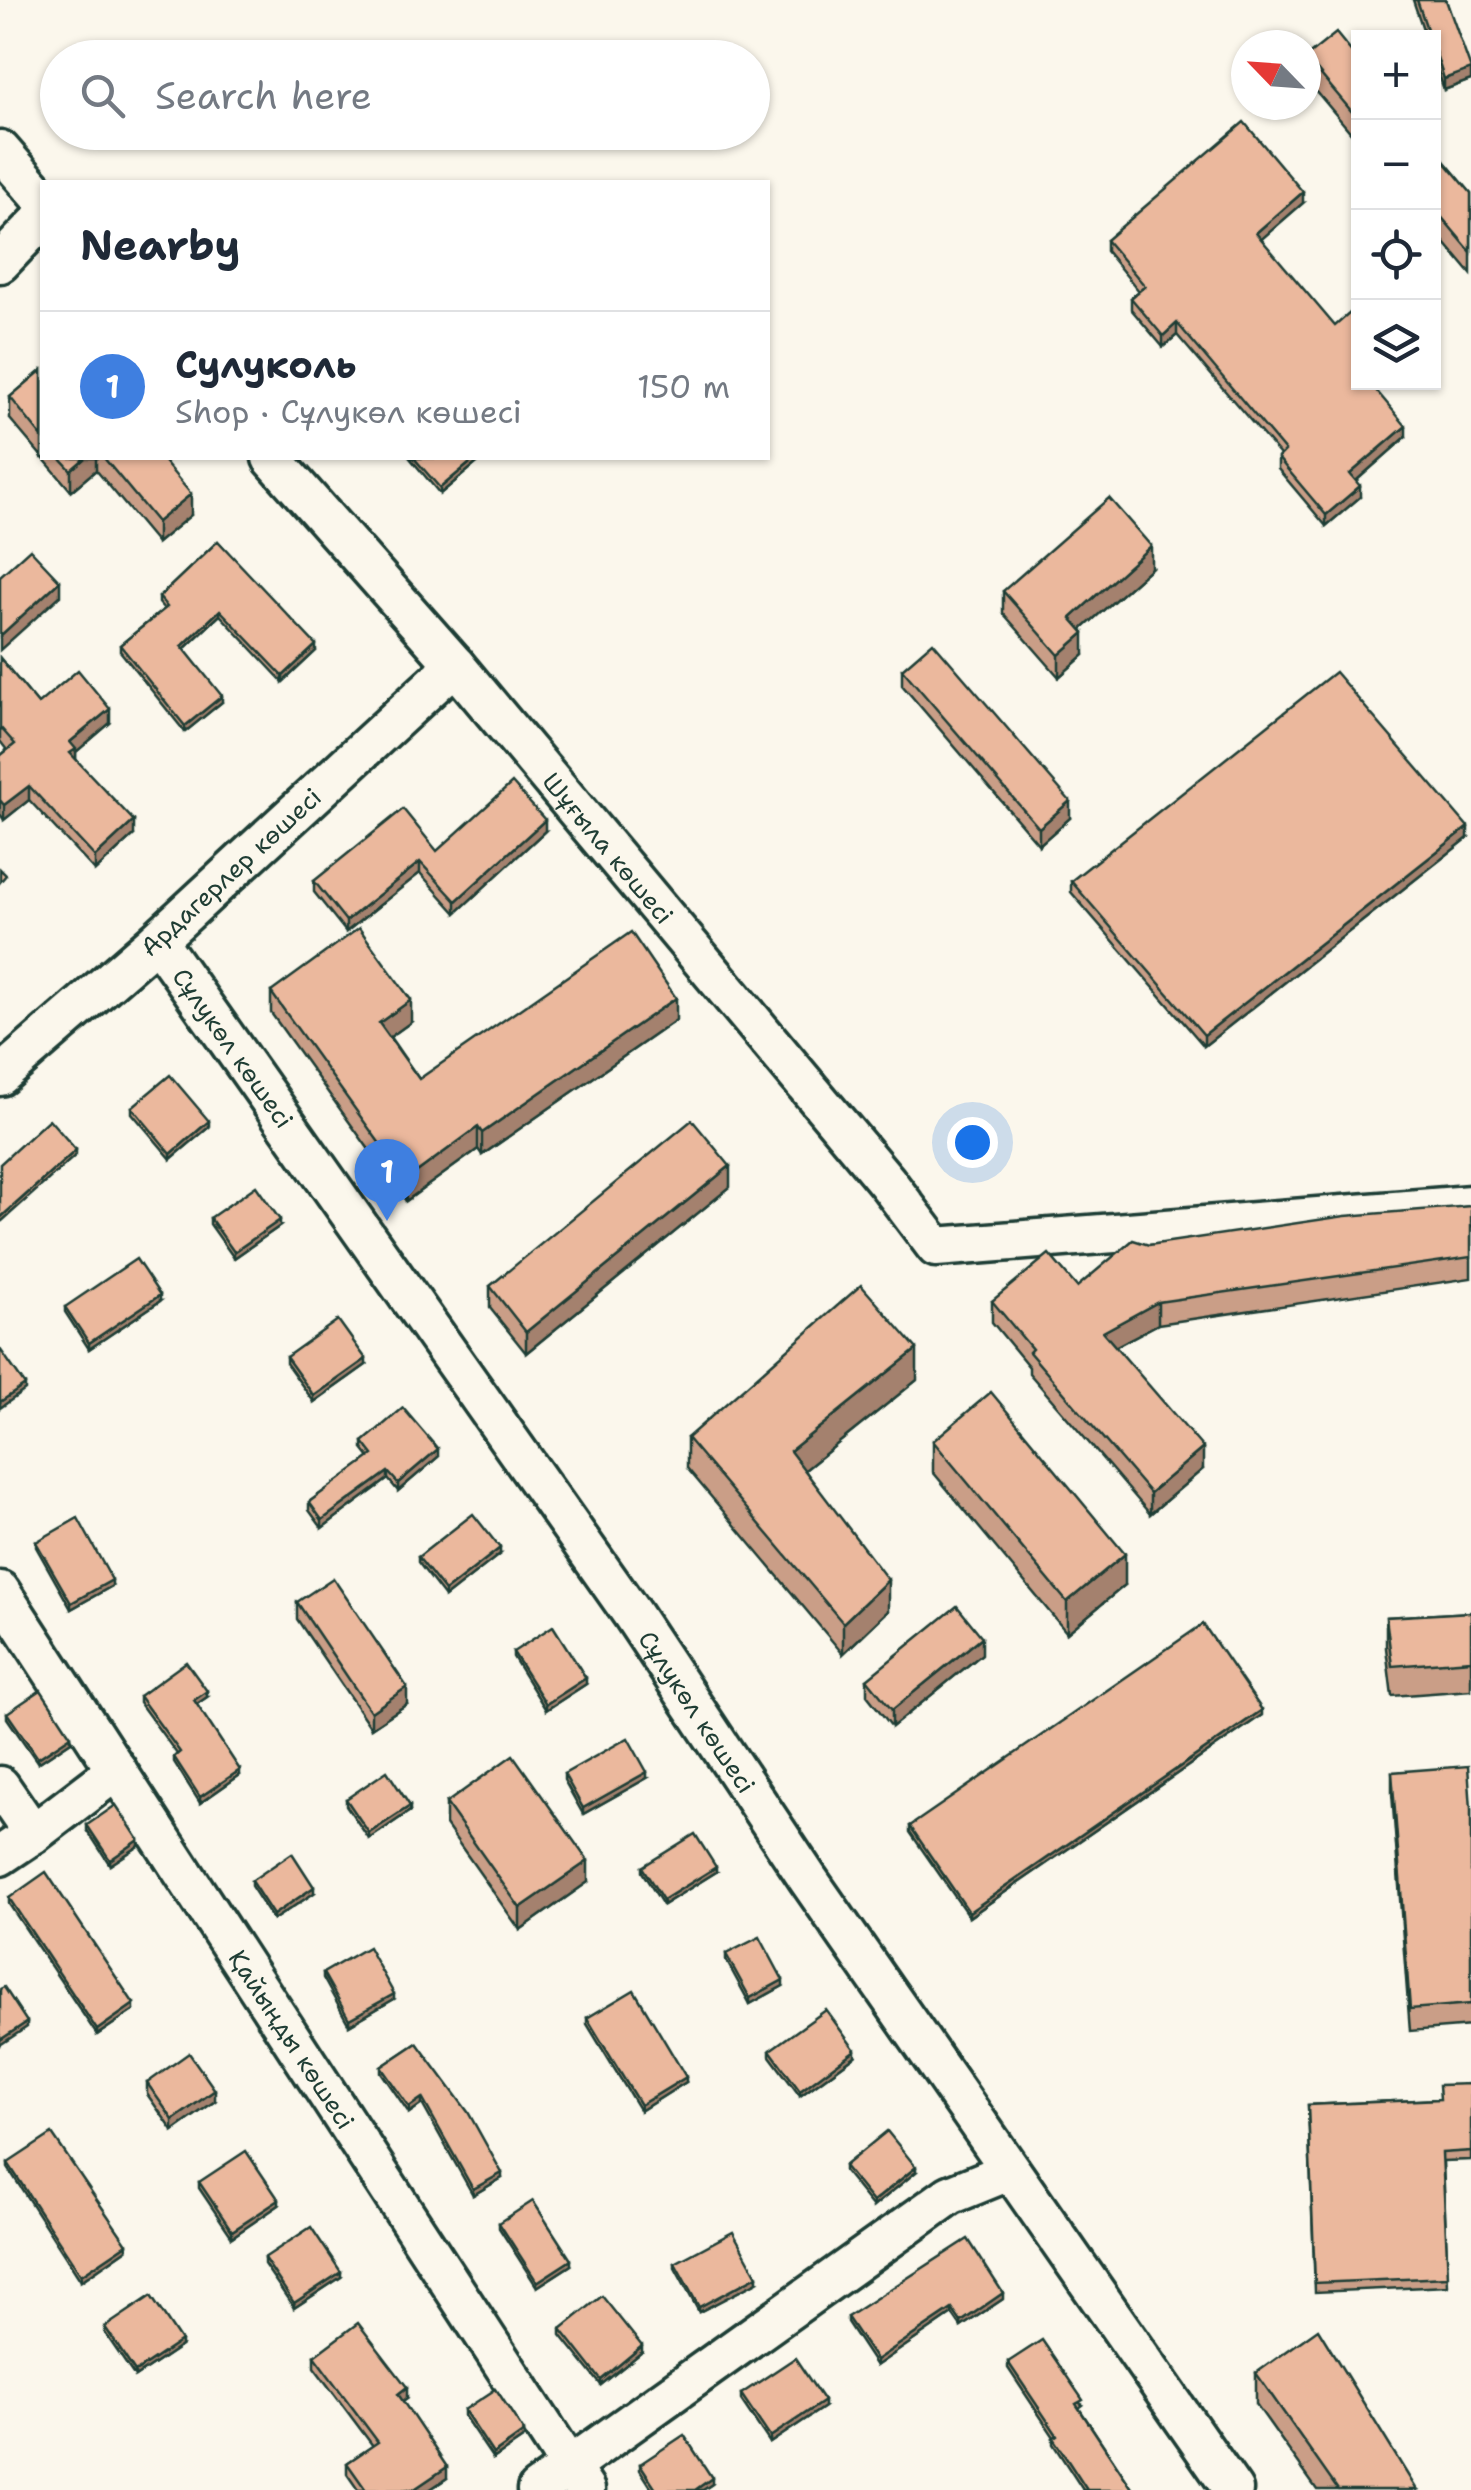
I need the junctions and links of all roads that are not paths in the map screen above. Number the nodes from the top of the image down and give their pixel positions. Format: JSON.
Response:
{"nodes":[{"id":1,"x":0,"y":150,"type":"edge"},
{"id":2,"x":40,"y":196,"type":"edge"},
{"id":3,"x":40,"y":221,"type":"edge"},
{"id":4,"x":0,"y":263,"type":"edge"},
{"id":5,"x":274,"y":460,"type":"edge"},
{"id":6,"x":455,"y":665,"type":"junction"},
{"id":7,"x":157,"y":940,"type":"junction"},
{"id":8,"x":0,"y":1076,"type":"edge"},
{"id":9,"x":1471,"y":1205,"type":"edge"},
{"id":10,"x":0,"y":1590,"type":"edge"},
{"id":11,"x":117,"y":1770,"type":"junction"},
{"id":12,"x":0,"y":1786,"type":"edge"},
{"id":13,"x":33,"y":1834,"type":"junction"},
{"id":14,"x":0,"y":1856,"type":"edge"},
{"id":15,"x":1009,"y":2171,"type":"junction"},
{"id":16,"x":578,"y":2480,"type":"edge"},
{"id":17,"x":537,"y":2490,"type":"edge"},
{"id":18,"x":1232,"y":2490,"type":"edge"}],
"edges":[{"from":1,"to":2,"type":"street"},
{"from":3,"to":4,"type":"street"},
{"from":5,"to":6,"type":"street","name":"Шұғыла көшесі"},
{"from":6,"to":7,"type":"street","name":"Ардагерлер көшесі"},
{"from":6,"to":9,"type":"street","name":"Шұғыла көшесі"},
{"from":7,"to":8,"type":"street","name":"Ардагерлер көшесі"},
{"from":7,"to":15,"type":"street","name":"Сұлукөл көшесі"},
{"from":10,"to":11,"type":"street","name":"Қайыңды көшесі"},
{"from":11,"to":13,"type":"street"},
{"from":11,"to":16,"type":"street","name":"Қайыңды көшесі"},
{"from":12,"to":13,"type":"street"},
{"from":13,"to":14,"type":"street"},
{"from":15,"to":16,"type":"street"},
{"from":15,"to":18,"type":"street","name":"Сұлукөл көшесі"},
{"from":16,"to":17,"type":"street"}]}
